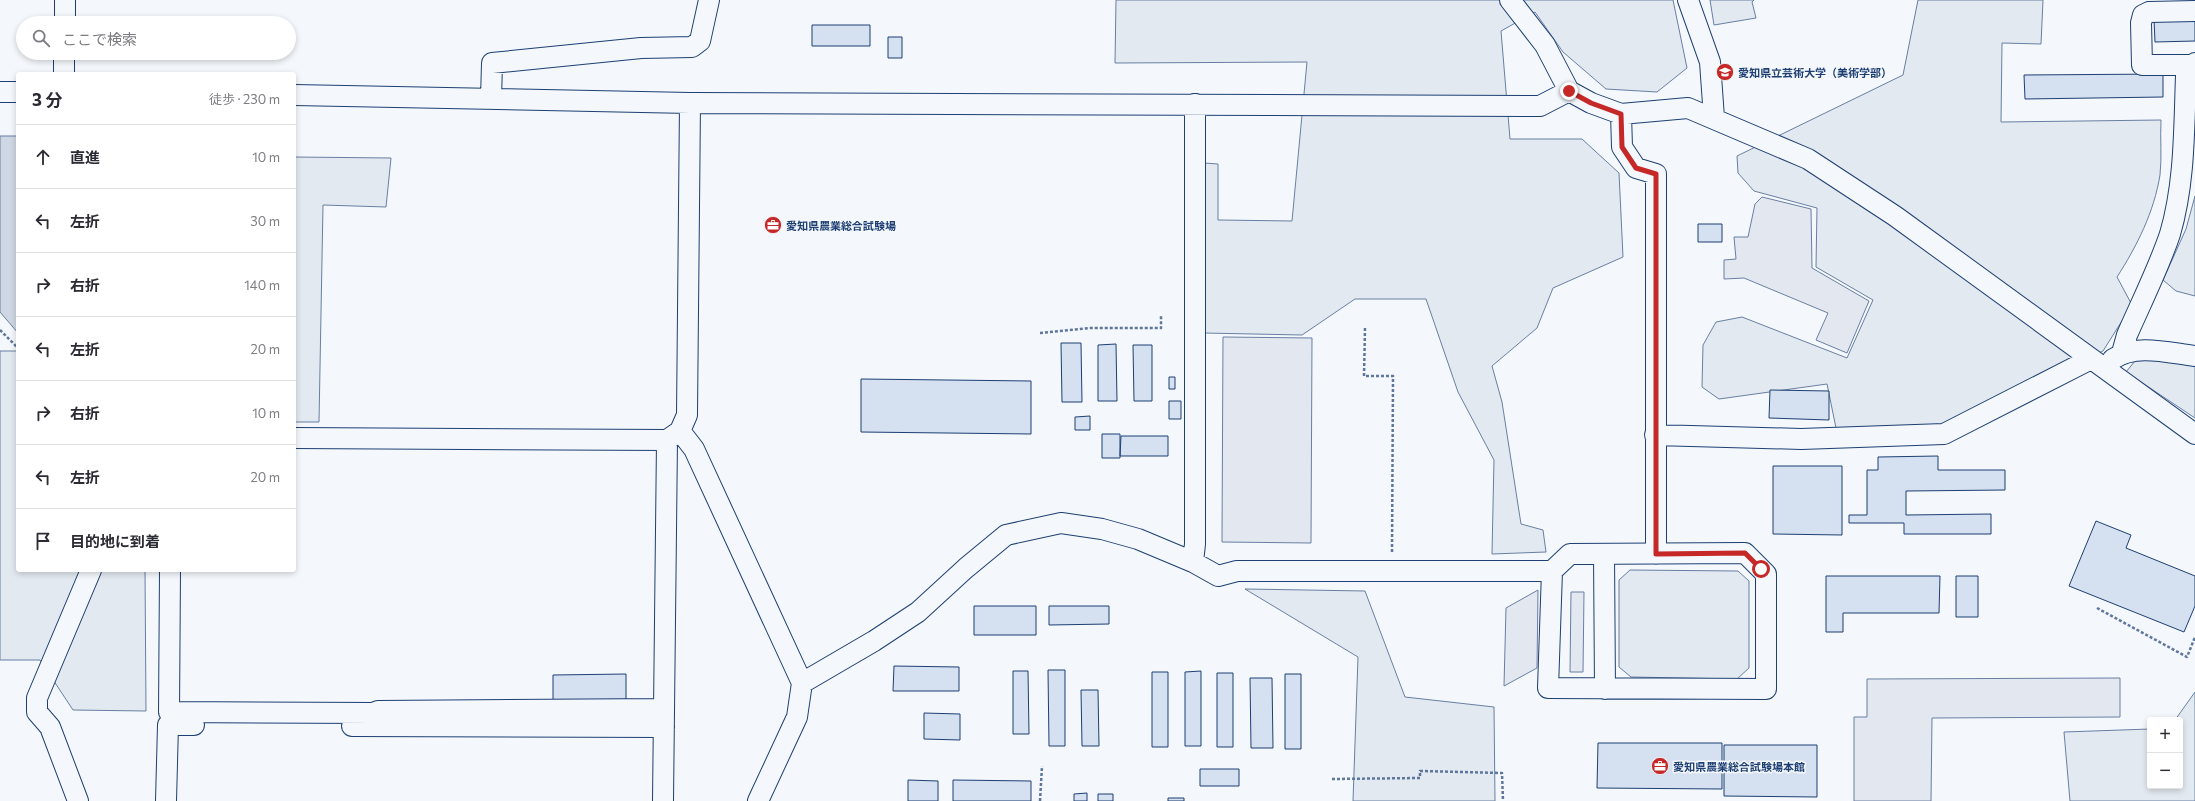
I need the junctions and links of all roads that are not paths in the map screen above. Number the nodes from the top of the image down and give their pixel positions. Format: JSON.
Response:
{"nodes":[{"id":1,"x":65,"y":0,"type":"edge"},
{"id":2,"x":709,"y":0,"type":"edge"},
{"id":3,"x":1510,"y":0,"type":"edge"},
{"id":4,"x":1688,"y":0,"type":"edge"},
{"id":5,"x":2195,"y":11,"type":"edge"},
{"id":6,"x":65,"y":16,"type":"edge"},
{"id":7,"x":64,"y":60,"type":"edge"},
{"id":8,"x":2193,"y":64,"type":"edge"},
{"id":9,"x":64,"y":72,"type":"edge"},
{"id":10,"x":1569,"y":91,"type":"junction"},
{"id":11,"x":0,"y":92,"type":"edge"},
{"id":12,"x":16,"y":92,"type":"edge"},
{"id":13,"x":296,"y":94,"type":"edge"},
{"id":14,"x":491,"y":100,"type":"junction"},
{"id":15,"x":690,"y":103,"type":"junction"},
{"id":16,"x":1195,"y":104,"type":"junction"},
{"id":17,"x":1621,"y":114,"type":"junction"},
{"id":18,"x":1714,"y":118,"type":"junction"},
{"id":19,"x":2122,"y":353,"type":"junction"},
{"id":20,"x":2195,"y":356,"type":"edge"},
{"id":21,"x":2096,"y":363,"type":"junction"},
{"id":22,"x":2195,"y":434,"type":"edge"},
{"id":23,"x":674,"y":435,"type":"junction"},
{"id":24,"x":1655,"y":435,"type":"junction"},
{"id":25,"x":296,"y":438,"type":"edge"},
{"id":26,"x":1604,"y":554,"type":"junction"},
{"id":27,"x":1656,"y":554,"type":"junction"},
{"id":28,"x":1193,"y":562,"type":"junction"},
{"id":29,"x":1552,"y":571,"type":"junction"},
{"id":30,"x":90,"y":572,"type":"edge"},
{"id":31,"x":170,"y":572,"type":"edge"},
{"id":32,"x":802,"y":683,"type":"junction"},
{"id":33,"x":1605,"y":689,"type":"junction"},
{"id":34,"x":664,"y":718,"type":"junction"},
{"id":35,"x":78,"y":801,"type":"edge"},
{"id":36,"x":166,"y":801,"type":"edge"},
{"id":37,"x":663,"y":801,"type":"edge"},
{"id":38,"x":758,"y":801,"type":"edge"}],
"edges":[{"from":1,"to":6,"type":"street"},
{"from":2,"to":14,"type":"street"},
{"from":3,"to":10,"type":"street"},
{"from":4,"to":18,"type":"street"},
{"from":5,"to":8,"type":"street"},
{"from":7,"to":9,"type":"street"},
{"from":8,"to":19,"type":"street"},
{"from":10,"to":16,"type":"street"},
{"from":10,"to":17,"type":"street"},
{"from":11,"to":12,"type":"street"},
{"from":13,"to":14,"type":"street"},
{"from":14,"to":15,"type":"street"},
{"from":15,"to":16,"type":"street"},
{"from":15,"to":23,"type":"street"},
{"from":16,"to":28,"type":"street"},
{"from":17,"to":18,"type":"street"},
{"from":17,"to":24,"type":"street"},
{"from":18,"to":21,"type":"street"},
{"from":19,"to":20,"type":"street"},
{"from":19,"to":21,"type":"street"},
{"from":21,"to":22,"type":"street"},
{"from":21,"to":24,"type":"street"},
{"from":23,"to":25,"type":"street"},
{"from":23,"to":32,"type":"street"},
{"from":23,"to":34,"type":"street"},
{"from":24,"to":27,"type":"street"},
{"from":26,"to":27,"type":"street"},
{"from":26,"to":29,"type":"street"},
{"from":26,"to":33,"type":"street"},
{"from":27,"to":33,"type":"street"},
{"from":28,"to":29,"type":"street"},
{"from":28,"to":32,"type":"street"},
{"from":29,"to":33,"type":"street"},
{"from":30,"to":35,"type":"street"},
{"from":31,"to":34,"type":"street"},
{"from":32,"to":38,"type":"street"},
{"from":34,"to":36,"type":"street"},
{"from":34,"to":37,"type":"street"}]}
